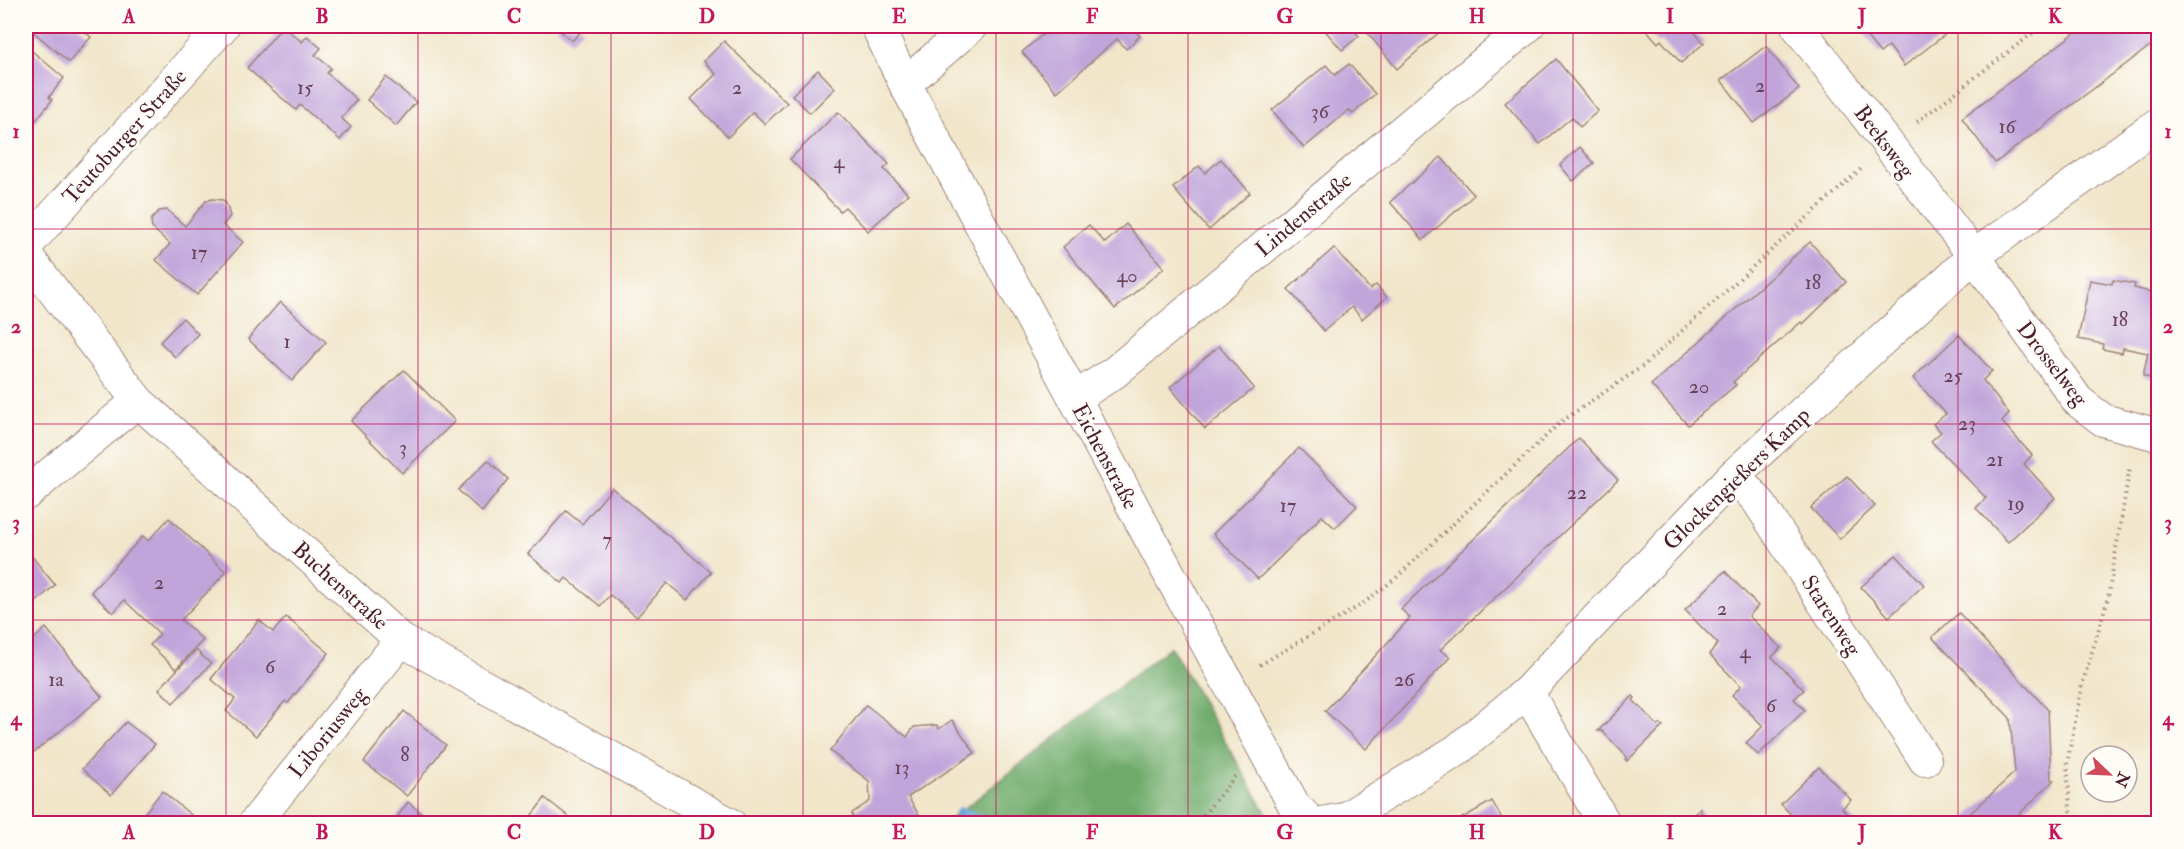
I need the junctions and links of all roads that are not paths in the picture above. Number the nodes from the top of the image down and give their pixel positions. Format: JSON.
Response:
{"nodes":[{"id":1,"x":223,"y":26,"type":"edge"},
{"id":2,"x":877,"y":26,"type":"edge"},
{"id":3,"x":971,"y":26,"type":"edge"},
{"id":4,"x":1528,"y":26,"type":"edge"},
{"id":5,"x":1797,"y":26,"type":"edge"},
{"id":6,"x":905,"y":84,"type":"junction"},
{"id":7,"x":2158,"y":124,"type":"edge"},
{"id":8,"x":26,"y":246,"type":"edge"},
{"id":9,"x":26,"y":255,"type":"edge"},
{"id":10,"x":1974,"y":256,"type":"junction"},
{"id":11,"x":1075,"y":398,"type":"junction"},
{"id":12,"x":138,"y":401,"type":"junction"},
{"id":13,"x":2149,"y":433,"type":"edge"},
{"id":14,"x":1734,"y":475,"type":"junction"},
{"id":15,"x":26,"y":494,"type":"edge"},
{"id":16,"x":401,"y":640,"type":"junction"},
{"id":17,"x":1527,"y":692,"type":"junction"},
{"id":18,"x":1925,"y":760,"type":"dead end"},
{"id":19,"x":254,"y":824,"type":"edge"},
{"id":20,"x":730,"y":824,"type":"edge"},
{"id":21,"x":1315,"y":824,"type":"edge"},
{"id":22,"x":1605,"y":824,"type":"edge"}],
"edges":[{"from":1,"to":8,"type":"street","name":"Teutoburger Straße"},
{"from":2,"to":6,"type":"street","name":"Eichenstraße"},
{"from":3,"to":6,"type":"street"},
{"from":4,"to":11,"type":"street","name":"Lindenstraße"},
{"from":5,"to":10,"type":"street","name":"Beeksweg"},
{"from":6,"to":11,"type":"street","name":"Eichenstraße"},
{"from":7,"to":10,"type":"street","name":"Glockengießers Kamp"},
{"from":9,"to":12,"type":"street","name":"Buchenstraße"},
{"from":10,"to":13,"type":"street","name":"Drosselweg"},
{"from":10,"to":14,"type":"street","name":"Glockengießers Kamp"},
{"from":11,"to":21,"type":"street","name":"Eichenstraße"},
{"from":12,"to":15,"type":"street"},
{"from":12,"to":16,"type":"street","name":"Buchenstraße"},
{"from":14,"to":17,"type":"street","name":"Glockengießers Kamp"},
{"from":14,"to":18,"type":"street","name":"Starenweg"},
{"from":16,"to":19,"type":"street","name":"Liboriusweg"},
{"from":16,"to":20,"type":"street","name":"Buchenstraße"},
{"from":17,"to":21,"type":"street","name":"Glockengießers Kamp"},
{"from":17,"to":22,"type":"street"}]}
